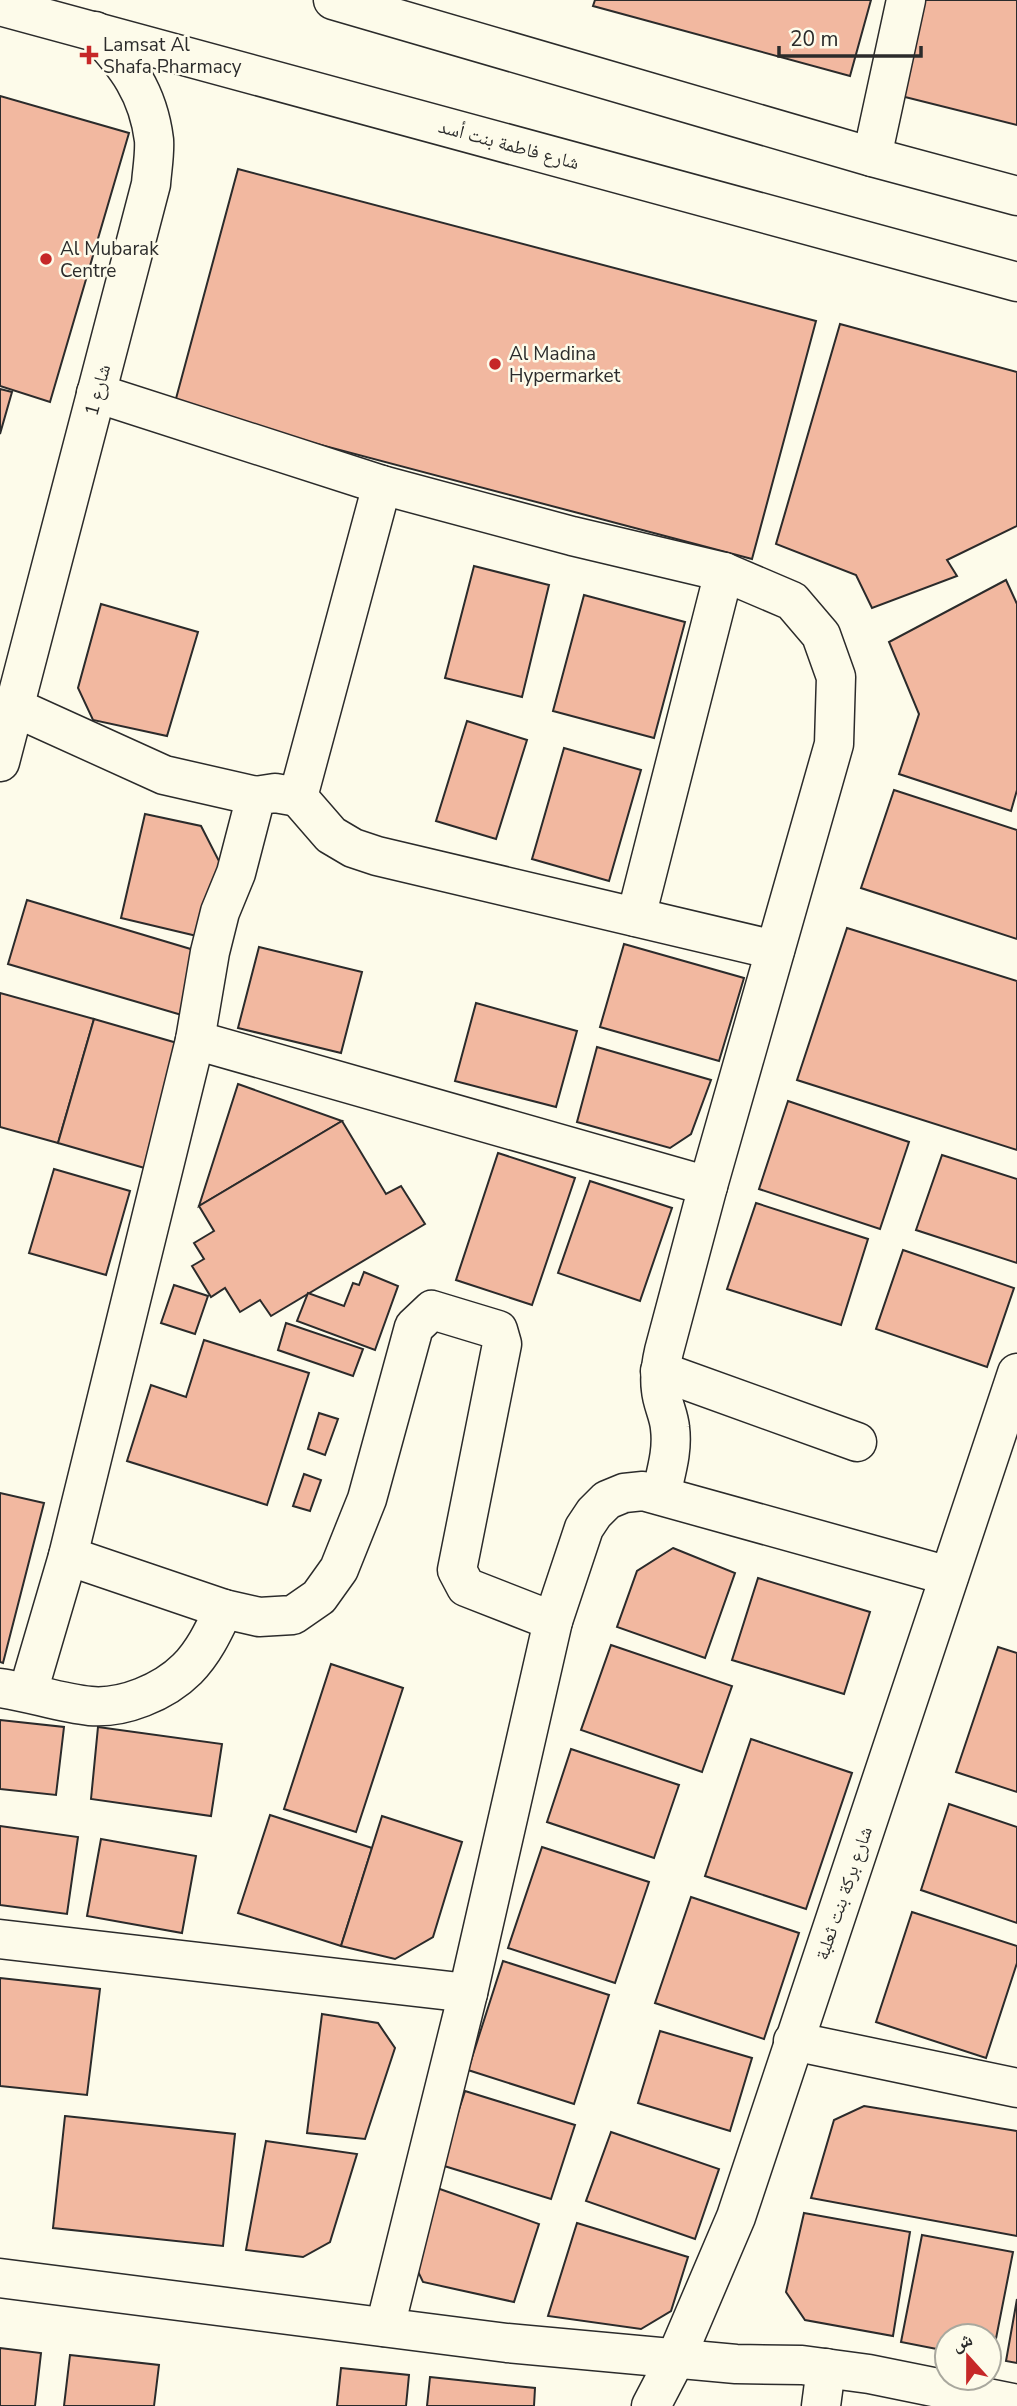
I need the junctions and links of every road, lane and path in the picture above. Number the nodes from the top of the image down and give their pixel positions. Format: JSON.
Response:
{"nodes":[{"id":1,"x":333,"y":0,"type":"edge"},
{"id":2,"x":906,"y":0,"type":"edge"},
{"id":3,"x":0,"y":6,"type":"edge"},
{"id":4,"x":95,"y":31,"type":"junction"},
{"id":5,"x":872,"y":157,"type":"junction"},
{"id":6,"x":1017,"y":196,"type":"edge"},
{"id":7,"x":1017,"y":282,"type":"edge"},
{"id":8,"x":96,"y":393,"type":"junction"},
{"id":9,"x":382,"y":485,"type":"junction"},
{"id":10,"x":724,"y":572,"type":"junction"},
{"id":11,"x":15,"y":707,"type":"junction"},
{"id":12,"x":0,"y":762,"type":"edge"},
{"id":13,"x":256,"y":796,"type":"junction"},
{"id":14,"x":298,"y":797,"type":"junction"},
{"id":15,"x":636,"y":918,"type":"junction"},
{"id":16,"x":775,"y":950,"type":"junction"},
{"id":17,"x":195,"y":1041,"type":"junction"},
{"id":18,"x":708,"y":1186,"type":"junction"},
{"id":19,"x":660,"y":1371,"type":"junction"},
{"id":20,"x":1013,"y":1397,"type":"edge"},
{"id":21,"x":857,"y":1442,"type":"dead end"},
{"id":22,"x":661,"y":1494,"type":"junction"},
{"id":23,"x":68,"y":1556,"type":"junction"},
{"id":24,"x":950,"y":1576,"type":"junction"},
{"id":25,"x":223,"y":1609,"type":"junction"},
{"id":26,"x":553,"y":1621,"type":"junction"},
{"id":27,"x":14,"y":1690,"type":"edge"},
{"id":28,"x":0,"y":1938,"type":"edge"},
{"id":29,"x":468,"y":1993,"type":"junction"},
{"id":30,"x":793,"y":2040,"type":"junction"},
{"id":31,"x":1017,"y":2088,"type":"edge"},
{"id":32,"x":0,"y":2278,"type":"edge"},
{"id":33,"x":385,"y":2327,"type":"junction"},
{"id":34,"x":675,"y":2360,"type":"junction"},
{"id":35,"x":825,"y":2368,"type":"junction"},
{"id":36,"x":1017,"y":2404,"type":"edge"},
{"id":37,"x":651,"y":2406,"type":"edge"},
{"id":38,"x":821,"y":2406,"type":"edge"}],
"edges":[{"from":1,"to":5,"type":"street"},
{"from":2,"to":5,"type":"street"},
{"from":3,"to":4,"type":"street","name":"شارع فاطمة بنت أسد"},
{"from":4,"to":7,"type":"street","name":"شارع فاطمة بنت أسد"},
{"from":4,"to":8,"type":"street","name":"شارع 1"},
{"from":5,"to":6,"type":"street"},
{"from":8,"to":9,"type":"street"},
{"from":8,"to":11,"type":"street","name":"شارع 1"},
{"from":9,"to":10,"type":"street"},
{"from":9,"to":14,"type":"street"},
{"from":10,"to":15,"type":"street"},
{"from":10,"to":16,"type":"street"},
{"from":11,"to":12,"type":"street","name":"شارع 1"},
{"from":11,"to":13,"type":"street"},
{"from":13,"to":14,"type":"street"},
{"from":13,"to":17,"type":"street"},
{"from":14,"to":15,"type":"street"},
{"from":15,"to":16,"type":"street"},
{"from":16,"to":18,"type":"street"},
{"from":17,"to":18,"type":"street"},
{"from":17,"to":23,"type":"street"},
{"from":18,"to":19,"type":"street"},
{"from":19,"to":21,"type":"street"},
{"from":19,"to":22,"type":"street"},
{"from":20,"to":24,"type":"street","name":"شارع بركة بنت ثعلبة"},
{"from":22,"to":24,"type":"street"},
{"from":22,"to":26,"type":"street"},
{"from":23,"to":25,"type":"street"},
{"from":23,"to":27,"type":"street"},
{"from":24,"to":30,"type":"street","name":"شارع بركة بنت ثعلبة"},
{"from":25,"to":26,"type":"street"},
{"from":25,"to":27,"type":"street"},
{"from":26,"to":29,"type":"street"},
{"from":28,"to":29,"type":"street"},
{"from":29,"to":33,"type":"street"},
{"from":30,"to":31,"type":"street"},
{"from":30,"to":34,"type":"street","name":"شارع بركة بنت ثعلبة"},
{"from":32,"to":33,"type":"street"},
{"from":33,"to":34,"type":"street"},
{"from":34,"to":35,"type":"street"},
{"from":34,"to":37,"type":"street","name":"شارع بركة بنت ثعلبة"},
{"from":35,"to":36,"type":"street"},
{"from":35,"to":38,"type":"street"}]}
